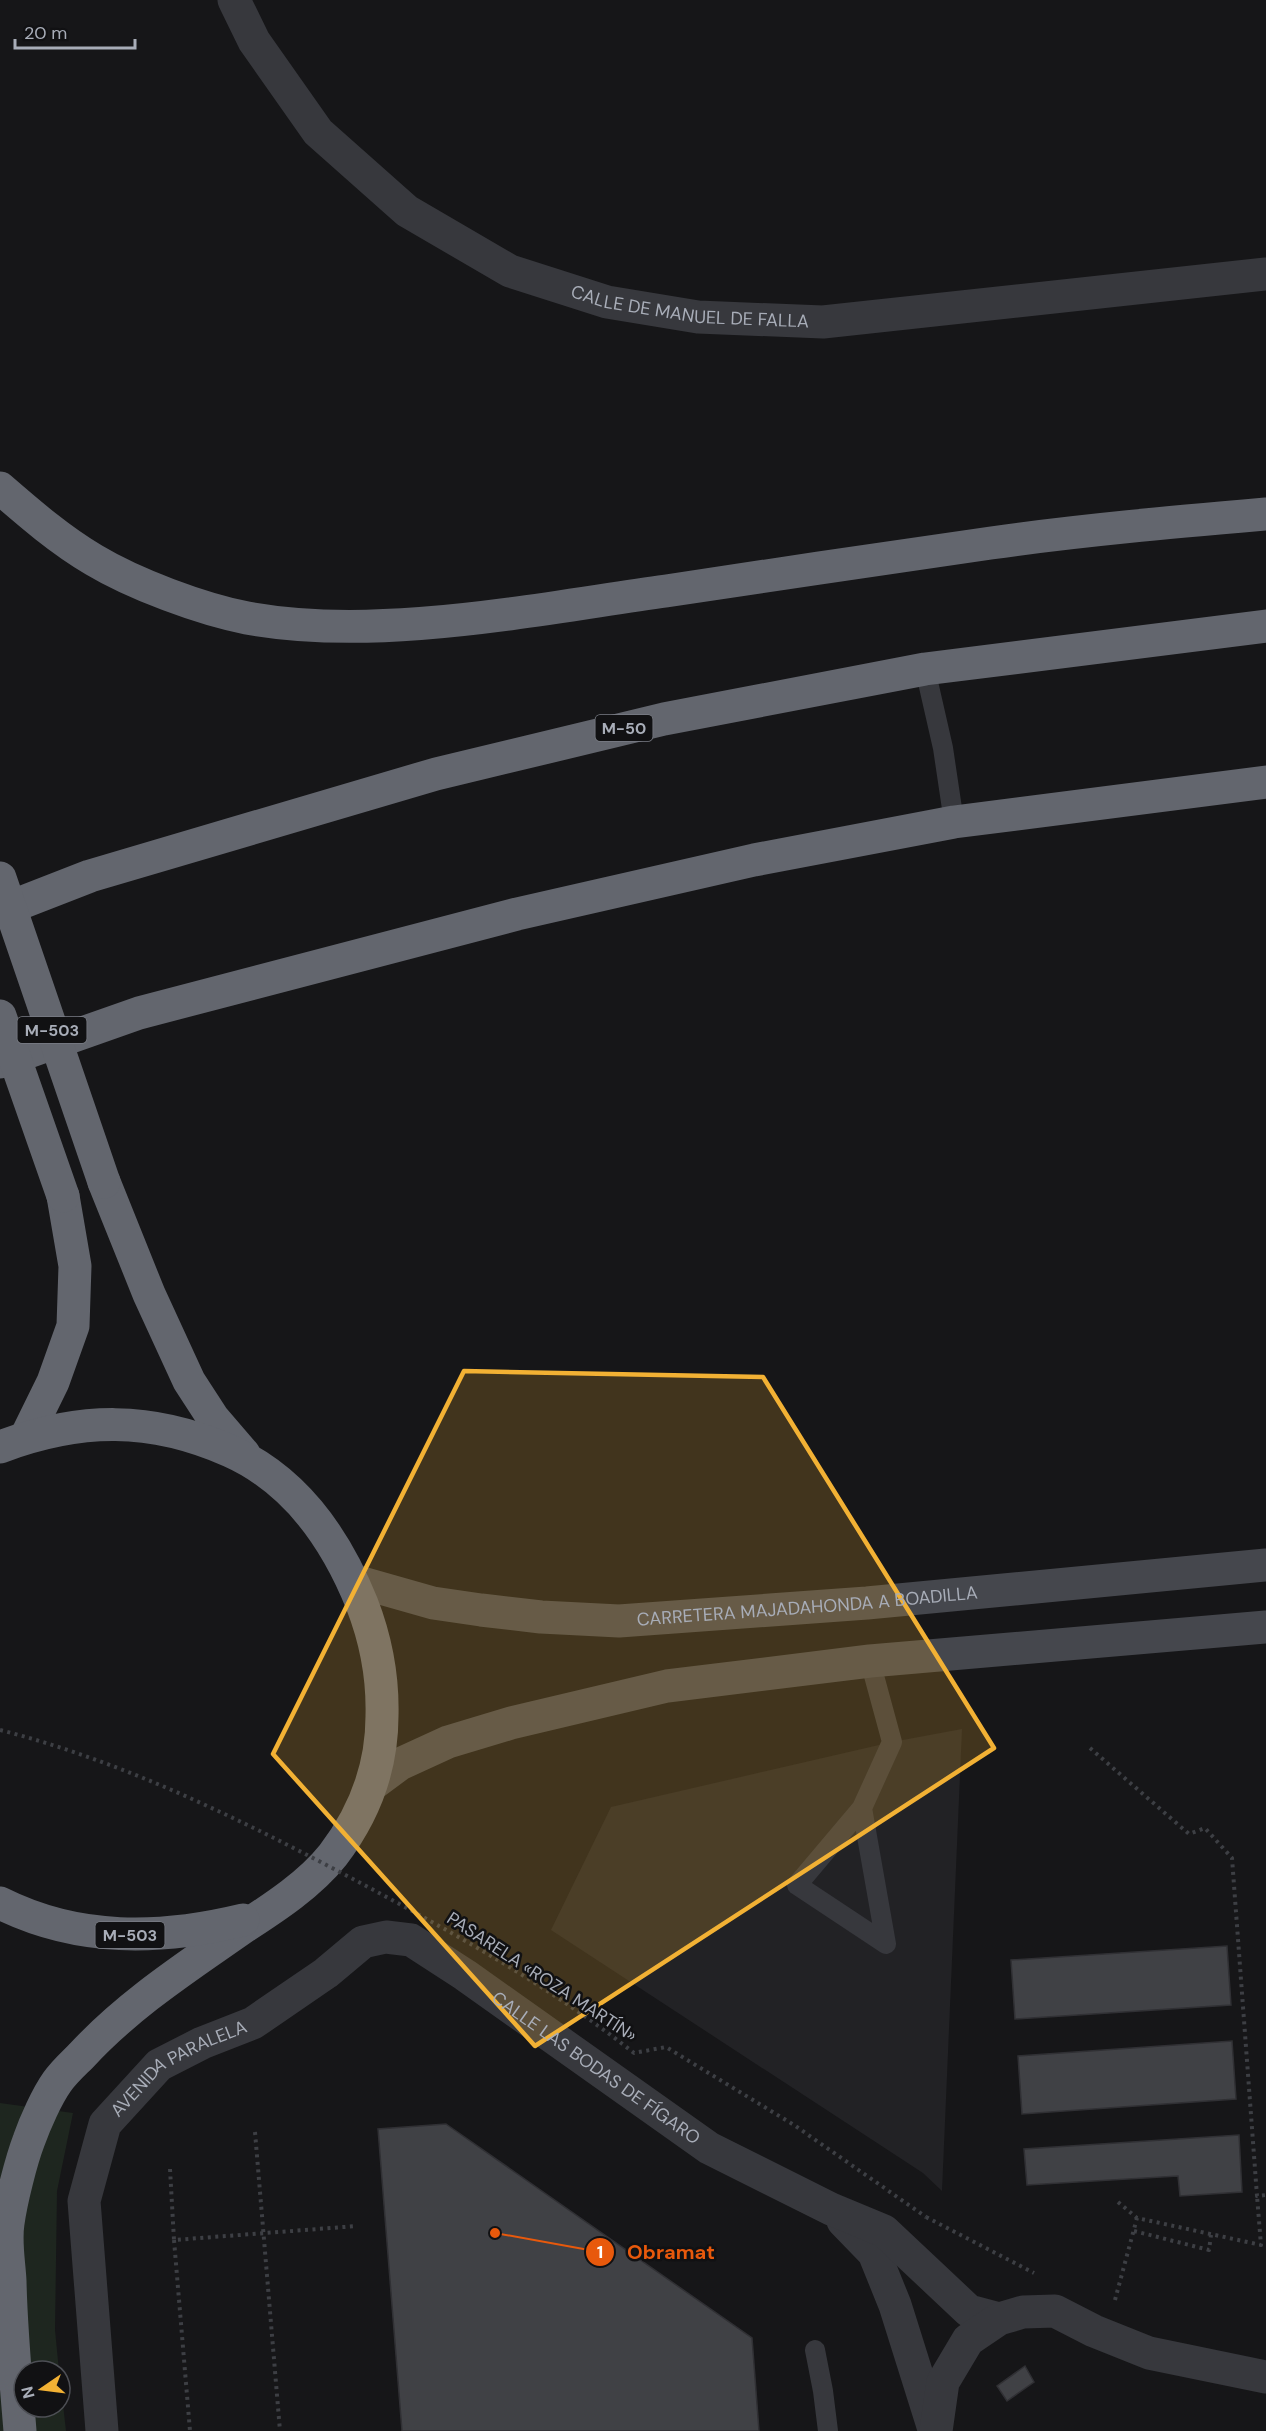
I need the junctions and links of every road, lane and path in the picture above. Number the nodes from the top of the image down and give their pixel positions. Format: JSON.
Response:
{"nodes":[{"id":1,"x":234,"y":0,"type":"edge"},
{"id":2,"x":1266,"y":274,"type":"edge"},
{"id":3,"x":0,"y":488,"type":"edge"},
{"id":4,"x":1266,"y":513,"type":"edge"},
{"id":5,"x":1266,"y":626,"type":"edge"},
{"id":6,"x":925,"y":669,"type":"junction"},
{"id":7,"x":1266,"y":782,"type":"edge"},
{"id":8,"x":954,"y":822,"type":"junction"},
{"id":9,"x":0,"y":878,"type":"edge"},
{"id":10,"x":0,"y":911,"type":"edge"},
{"id":11,"x":0,"y":1016,"type":"edge"},
{"id":12,"x":0,"y":1062,"type":"edge"},
{"id":13,"x":13,"y":1442,"type":"edge"},
{"id":14,"x":249,"y":1460,"type":"junction"},
{"id":15,"x":1266,"y":1565,"type":"edge"},
{"id":16,"x":352,"y":1580,"type":"junction"},
{"id":17,"x":1266,"y":1628,"type":"edge"},
{"id":18,"x":870,"y":1661,"type":"junction"},
{"id":19,"x":0,"y":1730,"type":"edge"},
{"id":20,"x":1090,"y":1748,"type":"dead end"},
{"id":21,"x":373,"y":1784,"type":"junction"},
{"id":22,"x":862,"y":1808,"type":"junction"},
{"id":23,"x":0,"y":1903,"type":"edge"},
{"id":24,"x":263,"y":1915,"type":"junction"},
{"id":25,"x":363,"y":1942,"type":"joint"},
{"id":26,"x":255,"y":2132,"type":"dead end"},
{"id":27,"x":170,"y":2169,"type":"dead end"},
{"id":28,"x":1266,"y":2195,"type":"edge"},
{"id":29,"x":1257,"y":2196,"type":"junction"},
{"id":30,"x":1118,"y":2202,"type":"dead end"},
{"id":31,"x":831,"y":2209,"type":"junction"},
{"id":32,"x":1137,"y":2218,"type":"junction"},
{"id":33,"x":357,"y":2226,"type":"dead end"},
{"id":34,"x":1134,"y":2231,"type":"junction"},
{"id":35,"x":264,"y":2233,"type":"junction"},
{"id":36,"x":1211,"y":2235,"type":"junction"},
{"id":37,"x":174,"y":2240,"type":"junction"},
{"id":38,"x":1037,"y":2275,"type":"dead end"},
{"id":39,"x":1113,"y":2306,"type":"dead end"},
{"id":40,"x":999,"y":2319,"type":"junction"},
{"id":41,"x":815,"y":2350,"type":"dead end"},
{"id":42,"x":1266,"y":2377,"type":"edge"},
{"id":43,"x":20,"y":2431,"type":"edge"},
{"id":44,"x":102,"y":2431,"type":"edge"},
{"id":45,"x":190,"y":2431,"type":"edge"},
{"id":46,"x":280,"y":2431,"type":"edge"},
{"id":47,"x":828,"y":2431,"type":"edge"},
{"id":48,"x":935,"y":2431,"type":"edge"}],
"edges":[{"from":1,"to":2,"type":"street","name":"CALLE DE MANUEL DE FALLA"},
{"from":3,"to":4,"type":"highway"},
{"from":5,"to":6,"type":"highway","number":"M-50"},
{"from":6,"to":8,"type":"lane"},
{"from":6,"to":10,"type":"highway","number":"M-50"},
{"from":7,"to":8,"type":"highway"},
{"from":8,"to":12,"type":"highway"},
{"from":9,"to":14,"type":"highway","number":"M-503","bridge":true},
{"from":11,"to":13,"type":"highway","number":"M-503","bridge":true},
{"from":13,"to":14,"type":"highway","number":"M-503"},
{"from":14,"to":16,"type":"highway","number":"M-503"},
{"from":15,"to":16,"type":"street","name":"CARRETERA MAJADAHONDA A BOADILLA"},
{"from":16,"to":21,"type":"highway","number":"M-503"},
{"from":17,"to":18,"type":"street"},
{"from":18,"to":21,"type":"street"},
{"from":18,"to":22,"type":"lane"},
{"from":19,"to":38,"type":"path","name":"PASARELA «ROZA MARTÍN»","bridge":true},
{"from":20,"to":29,"type":"path"},
{"from":21,"to":24,"type":"highway","number":"M-503"},
{"from":22,"to":22,"type":"lane"},
{"from":23,"to":24,"type":"highway","number":"M-503"},
{"from":24,"to":43,"type":"highway","number":"M-503"},
{"from":25,"to":31,"type":"street","name":"CALLE LAS BODAS DE FÍGARO"},
{"from":25,"to":44,"type":"street","name":"AVENIDA PARALELA"},
{"from":26,"to":35,"type":"path"},
{"from":27,"to":37,"type":"path"},
{"from":28,"to":29,"type":"path"},
{"from":29,"to":36,"type":"path"},
{"from":30,"to":32,"type":"path"},
{"from":31,"to":40,"type":"street","name":"CALLE LAS BODAS DE FÍGARO"},
{"from":31,"to":48,"type":"street","name":"CALLE LAS BODAS DE FÍGARO"},
{"from":32,"to":34,"type":"path"},
{"from":32,"to":36,"type":"path"},
{"from":33,"to":35,"type":"path"},
{"from":34,"to":36,"type":"path"},
{"from":34,"to":39,"type":"path"},
{"from":35,"to":37,"type":"path"},
{"from":35,"to":46,"type":"path"},
{"from":37,"to":45,"type":"path"},
{"from":40,"to":42,"type":"street","name":"CALLE LAS BODAS DE FÍGARO"},
{"from":40,"to":48,"type":"street","name":"CALLE LAS BODAS DE FÍGARO"},
{"from":41,"to":47,"type":"lane"}]}
